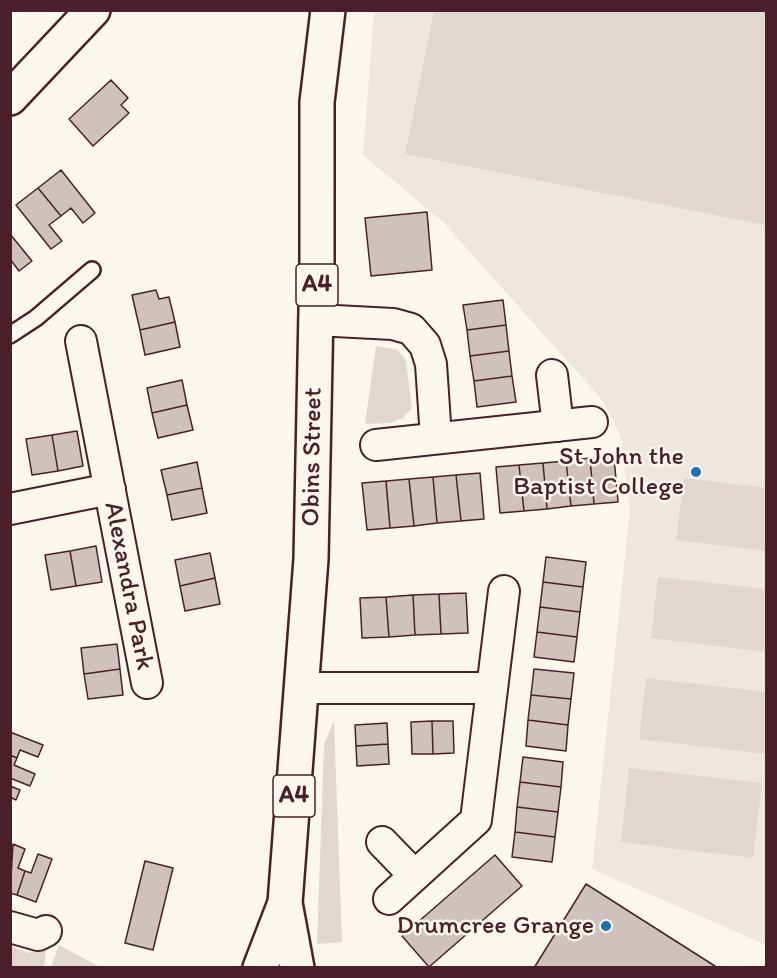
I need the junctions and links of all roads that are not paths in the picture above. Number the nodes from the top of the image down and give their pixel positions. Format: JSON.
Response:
{"nodes":[{"id":1,"x":93,"y":10,"type":"edge"},
{"id":2,"x":328,"y":10,"type":"edge"},
{"id":3,"x":10,"y":98,"type":"edge"},
{"id":4,"x":92,"y":270,"type":"dead end"},
{"id":5,"x":316,"y":320,"type":"junction"},
{"id":6,"x":10,"y":335,"type":"edge"},
{"id":7,"x":81,"y":341,"type":"dead end"},
{"id":8,"x":552,"y":375,"type":"dead end"},
{"id":9,"x":592,"y":422,"type":"dead end"},
{"id":10,"x":558,"y":426,"type":"junction"},
{"id":11,"x":436,"y":438,"type":"junction"},
{"id":12,"x":376,"y":445,"type":"dead end"},
{"id":13,"x":110,"y":489,"type":"junction"},
{"id":14,"x":10,"y":509,"type":"edge"},
{"id":15,"x":504,"y":591,"type":"dead end"},
{"id":16,"x":147,"y":683,"type":"dead end"},
{"id":17,"x":302,"y":688,"type":"junction"},
{"id":18,"x":492,"y":688,"type":"junction"},
{"id":19,"x":382,"y":842,"type":"dead end"},
{"id":20,"x":414,"y":875,"type":"junction"},
{"id":21,"x":389,"y":899,"type":"dead end"},
{"id":22,"x":285,"y":903,"type":"junction"},
{"id":23,"x":10,"y":927,"type":"edge"},
{"id":24,"x":46,"y":931,"type":"dead end"},
{"id":25,"x":260,"y":968,"type":"edge"},
{"id":26,"x":297,"y":968,"type":"edge"}],
"edges":[{"from":1,"to":3,"type":"main road"},
{"from":2,"to":5,"type":"main road","name":"Obins Street","number":"A4"},
{"from":4,"to":6,"type":"lane"},
{"from":5,"to":11,"type":"street"},
{"from":5,"to":17,"type":"main road","name":"Obins Street","number":"A4"},
{"from":7,"to":13,"type":"street","name":"Alexandra Park"},
{"from":8,"to":10,"type":"street"},
{"from":9,"to":10,"type":"street"},
{"from":10,"to":11,"type":"street"},
{"from":11,"to":12,"type":"street"},
{"from":13,"to":14,"type":"street","name":"Alexandra Park"},
{"from":13,"to":16,"type":"street","name":"Alexandra Park"},
{"from":15,"to":18,"type":"street"},
{"from":17,"to":18,"type":"street"},
{"from":17,"to":22,"type":"main road","name":"Obins Street","number":"A4"},
{"from":18,"to":20,"type":"street"},
{"from":19,"to":20,"type":"street"},
{"from":20,"to":21,"type":"street"},
{"from":22,"to":25,"type":"main road","name":"Obins Street","number":"A4"},
{"from":22,"to":26,"type":"main road","name":"Obins Street","number":"A4"},
{"from":23,"to":24,"type":"street"}]}
